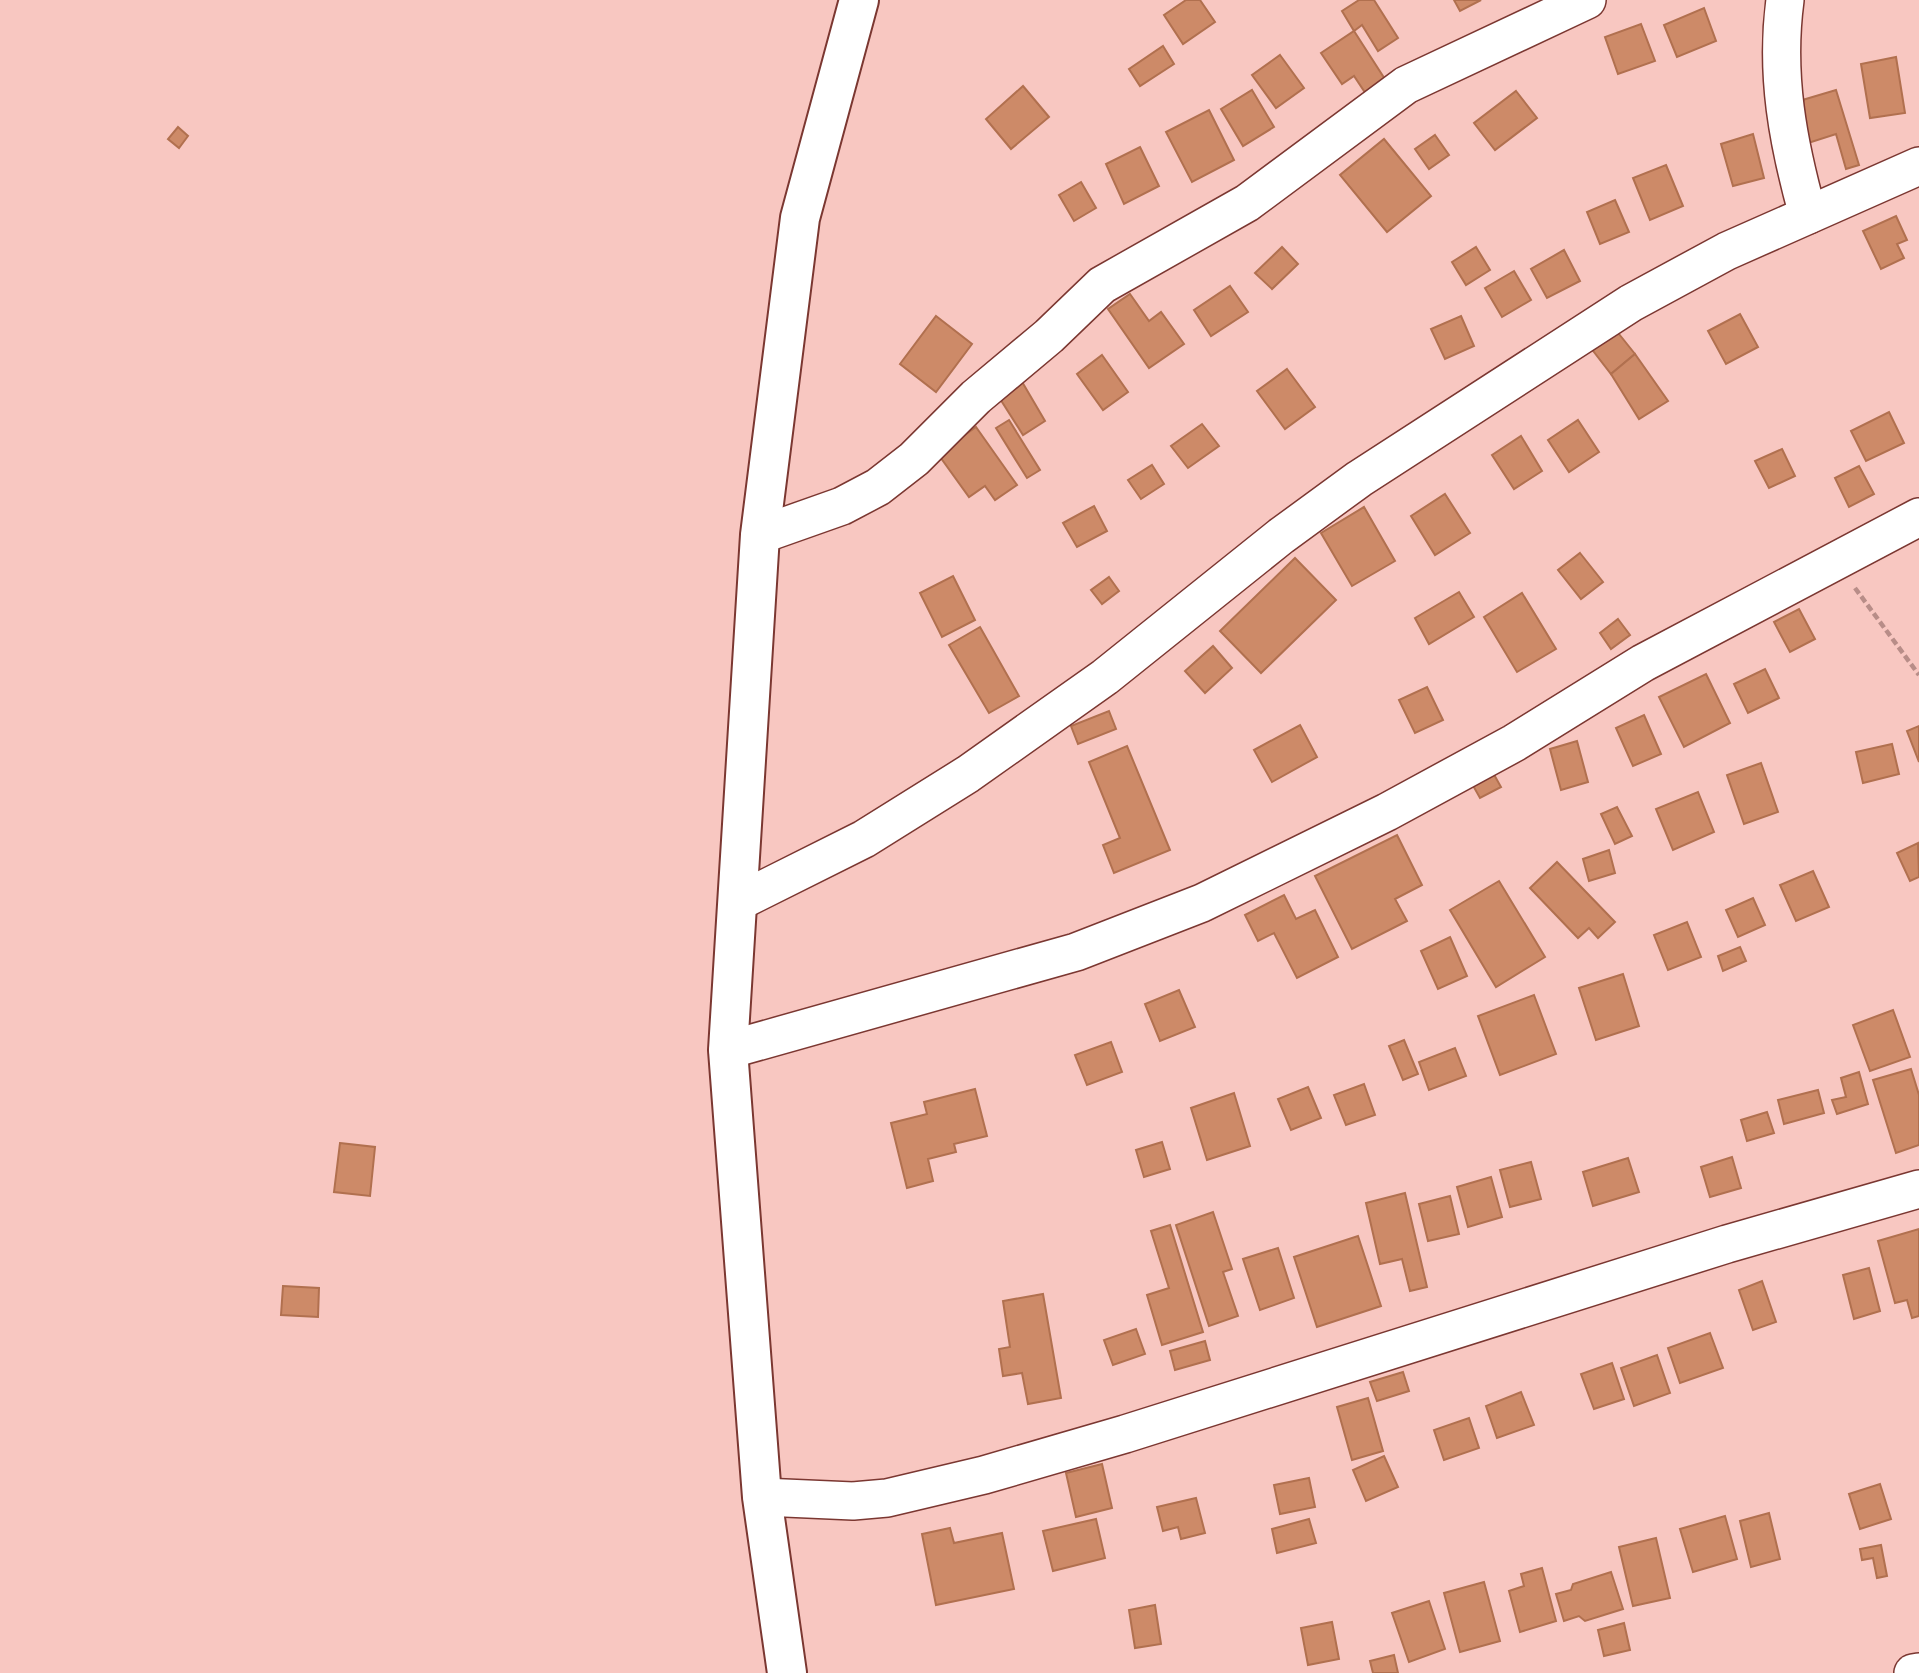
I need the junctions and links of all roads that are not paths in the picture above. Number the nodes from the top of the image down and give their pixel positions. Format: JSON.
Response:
{"nodes":[{"id":1,"x":859,"y":0,"type":"edge"},
{"id":2,"x":1587,"y":0,"type":"edge"},
{"id":3,"x":1785,"y":0,"type":"edge"},
{"id":4,"x":1919,"y":166,"type":"edge"},
{"id":5,"x":1808,"y":215,"type":"junction"},
{"id":6,"x":1919,"y":517,"type":"edge"},
{"id":7,"x":760,"y":535,"type":"junction"},
{"id":8,"x":738,"y":902,"type":"junction"},
{"id":9,"x":728,"y":1050,"type":"junction"},
{"id":10,"x":1919,"y":1189,"type":"edge"},
{"id":11,"x":762,"y":1497,"type":"junction"},
{"id":12,"x":1919,"y":1672,"type":"edge"},
{"id":13,"x":786,"y":1673,"type":"edge"},
{"id":14,"x":1913,"y":1673,"type":"edge"}],
"edges":[{"from":1,"to":7,"type":"main road"},
{"from":2,"to":7,"type":"street"},
{"from":3,"to":5,"type":"street"},
{"from":4,"to":5,"type":"street"},
{"from":5,"to":8,"type":"street"},
{"from":6,"to":9,"type":"street"},
{"from":7,"to":8,"type":"main road"},
{"from":8,"to":9,"type":"main road"},
{"from":9,"to":11,"type":"main road"},
{"from":10,"to":11,"type":"street"},
{"from":11,"to":13,"type":"main road"},
{"from":12,"to":14,"type":"street"}]}
